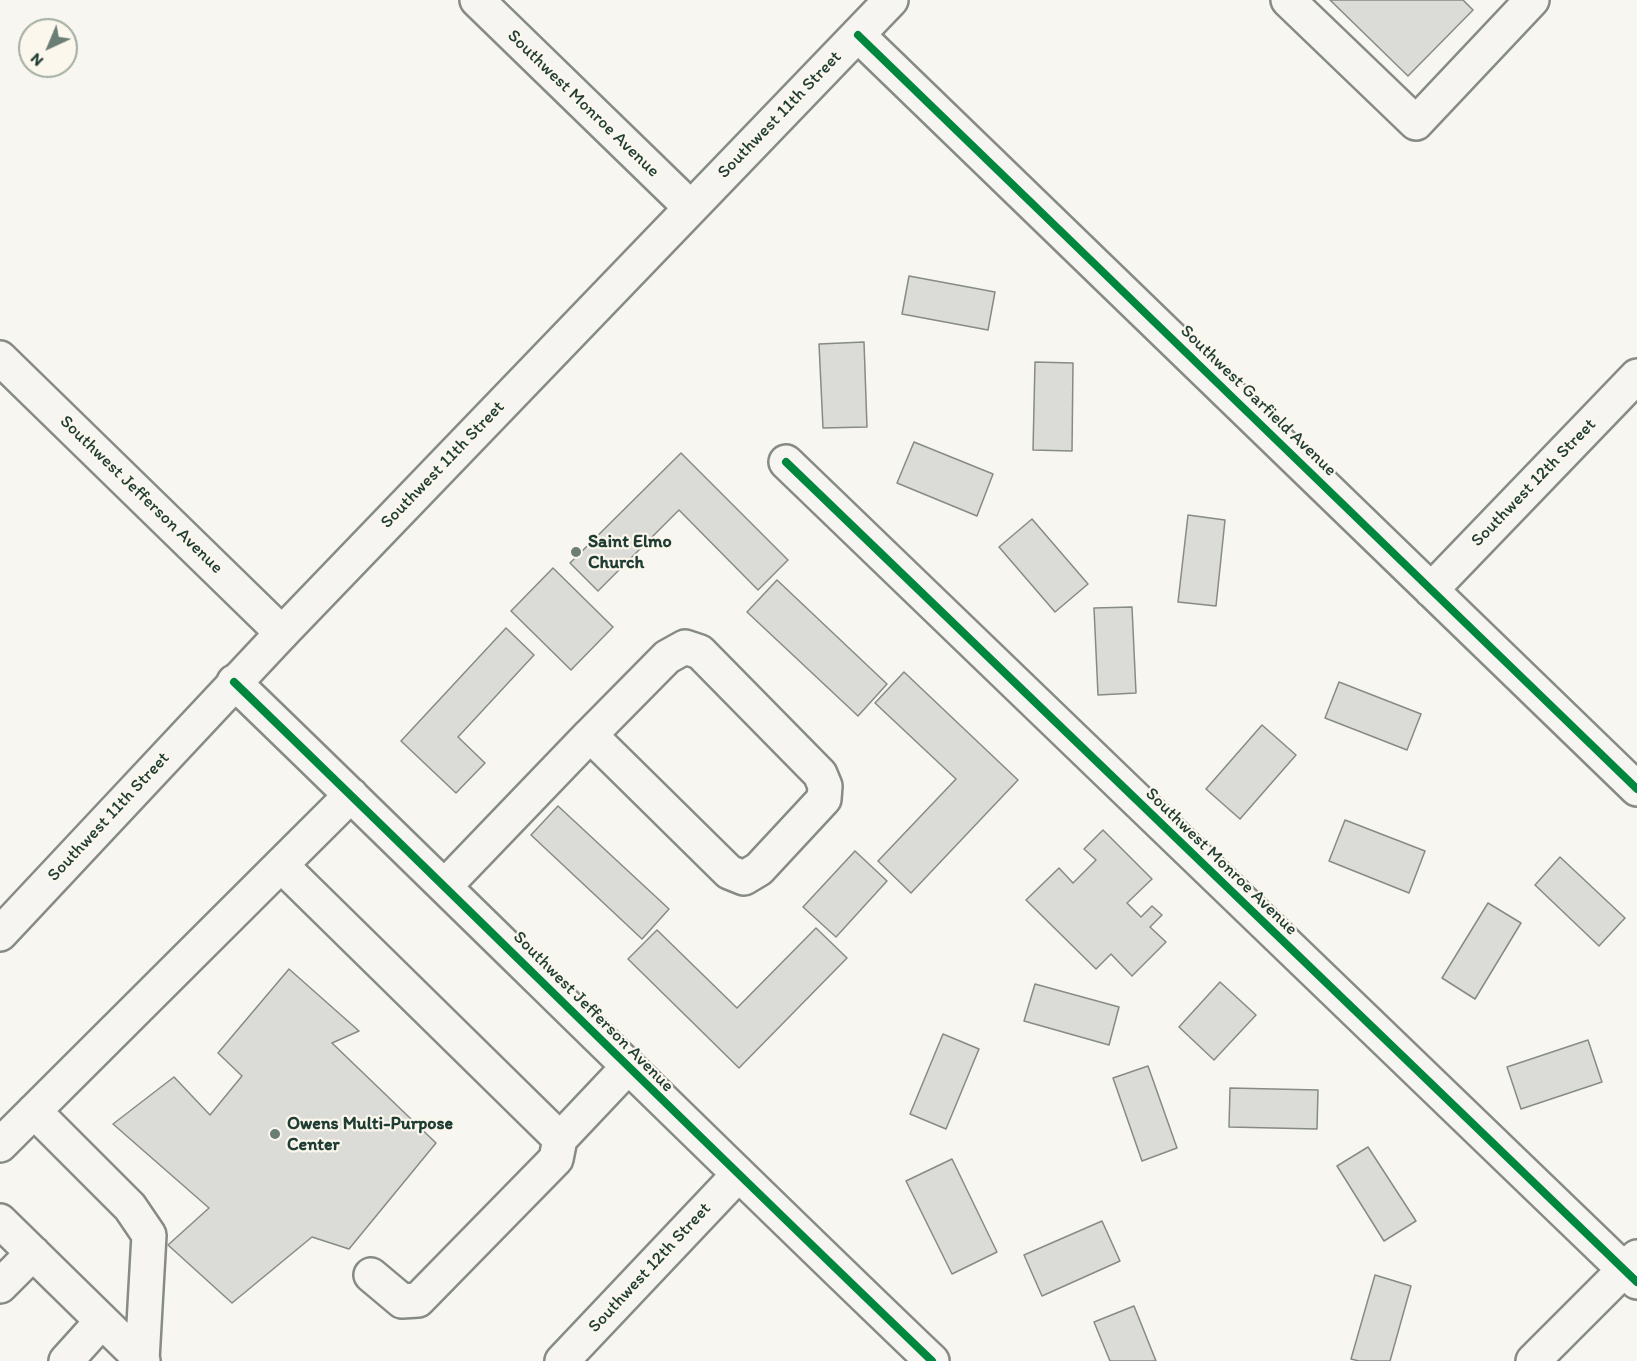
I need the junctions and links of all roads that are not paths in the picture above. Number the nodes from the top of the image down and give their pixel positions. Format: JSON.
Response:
{"nodes":[{"id":1,"x":477,"y":0,"type":"edge"},
{"id":2,"x":891,"y":0,"type":"edge"},
{"id":3,"x":1288,"y":0,"type":"edge"},
{"id":4,"x":1521,"y":4,"type":"edge"},
{"id":5,"x":858,"y":35,"type":"junction"},
{"id":6,"x":690,"y":207,"type":"junction"},
{"id":7,"x":0,"y":358,"type":"edge"},
{"id":8,"x":1637,"y":376,"type":"edge"},
{"id":9,"x":786,"y":462,"type":"dead end"},
{"id":10,"x":1431,"y":590,"type":"junction"},
{"id":11,"x":282,"y":633,"type":"junction"},
{"id":12,"x":234,"y":682,"type":"junction"},
{"id":13,"x":590,"y":735,"type":"junction"},
{"id":14,"x":1637,"y":789,"type":"edge"},
{"id":15,"x":351,"y":795,"type":"junction"},
{"id":16,"x":281,"y":865,"type":"junction"},
{"id":17,"x":445,"y":886,"type":"junction"},
{"id":18,"x":0,"y":934,"type":"edge"},
{"id":19,"x":628,"y":1067,"type":"junction"},
{"id":20,"x":34,"y":1111,"type":"junction"},
{"id":21,"x":560,"y":1139,"type":"junction"},
{"id":22,"x":0,"y":1145,"type":"edge"},
{"id":23,"x":738,"y":1175,"type":"junction"},
{"id":24,"x":0,"y":1221,"type":"edge"},
{"id":25,"x":33,"y":1253,"type":"junction"},
{"id":26,"x":1633,"y":1269,"type":"edge"},
{"id":27,"x":370,"y":1275,"type":"dead end"},
{"id":28,"x":0,"y":1286,"type":"edge"},
{"id":29,"x":102,"y":1321,"type":"junction"},
{"id":30,"x":143,"y":1360,"type":"edge"},
{"id":31,"x":66,"y":1361,"type":"edge"},
{"id":32,"x":562,"y":1361,"type":"edge"},
{"id":33,"x":932,"y":1361,"type":"edge"},
{"id":34,"x":1533,"y":1361,"type":"edge"}],
"edges":[{"from":1,"to":6,"type":"street","name":"Southwest Monroe Avenue"},
{"from":2,"to":5,"type":"street","name":"Southwest 11th Street"},
{"from":3,"to":4,"type":"street"},
{"from":5,"to":6,"type":"street","name":"Southwest 11th Street"},
{"from":5,"to":10,"type":"street","name":"Southwest Garfield Avenue"},
{"from":6,"to":11,"type":"street","name":"Southwest 11th Street"},
{"from":7,"to":11,"type":"street","name":"Southwest Jefferson Avenue"},
{"from":8,"to":10,"type":"street","name":"Southwest 12th Street"},
{"from":9,"to":26,"type":"street","name":"Southwest Monroe Avenue"},
{"from":10,"to":14,"type":"street","name":"Southwest Garfield Avenue"},
{"from":11,"to":12,"type":"street","name":"Southwest 11th Street"},
{"from":12,"to":15,"type":"street","name":"Southwest Jefferson Avenue"},
{"from":12,"to":18,"type":"street","name":"Southwest 11th Street"},
{"from":13,"to":13,"type":"street"},
{"from":13,"to":17,"type":"street"},
{"from":15,"to":16,"type":"street"},
{"from":15,"to":17,"type":"street","name":"Southwest Jefferson Avenue"},
{"from":16,"to":20,"type":"street"},
{"from":16,"to":21,"type":"street"},
{"from":17,"to":19,"type":"street","name":"Southwest Jefferson Avenue"},
{"from":19,"to":21,"type":"street"},
{"from":19,"to":23,"type":"street","name":"Southwest Jefferson Avenue"},
{"from":20,"to":22,"type":"street"},
{"from":20,"to":30,"type":"street"},
{"from":21,"to":27,"type":"street"},
{"from":23,"to":32,"type":"street","name":"Southwest 12th Street"},
{"from":23,"to":33,"type":"street","name":"Southwest Jefferson Avenue"},
{"from":24,"to":25,"type":"street"},
{"from":25,"to":28,"type":"street"},
{"from":25,"to":29,"type":"street"},
{"from":26,"to":34,"type":"street"},
{"from":29,"to":30,"type":"street"},
{"from":29,"to":31,"type":"street"}]}
